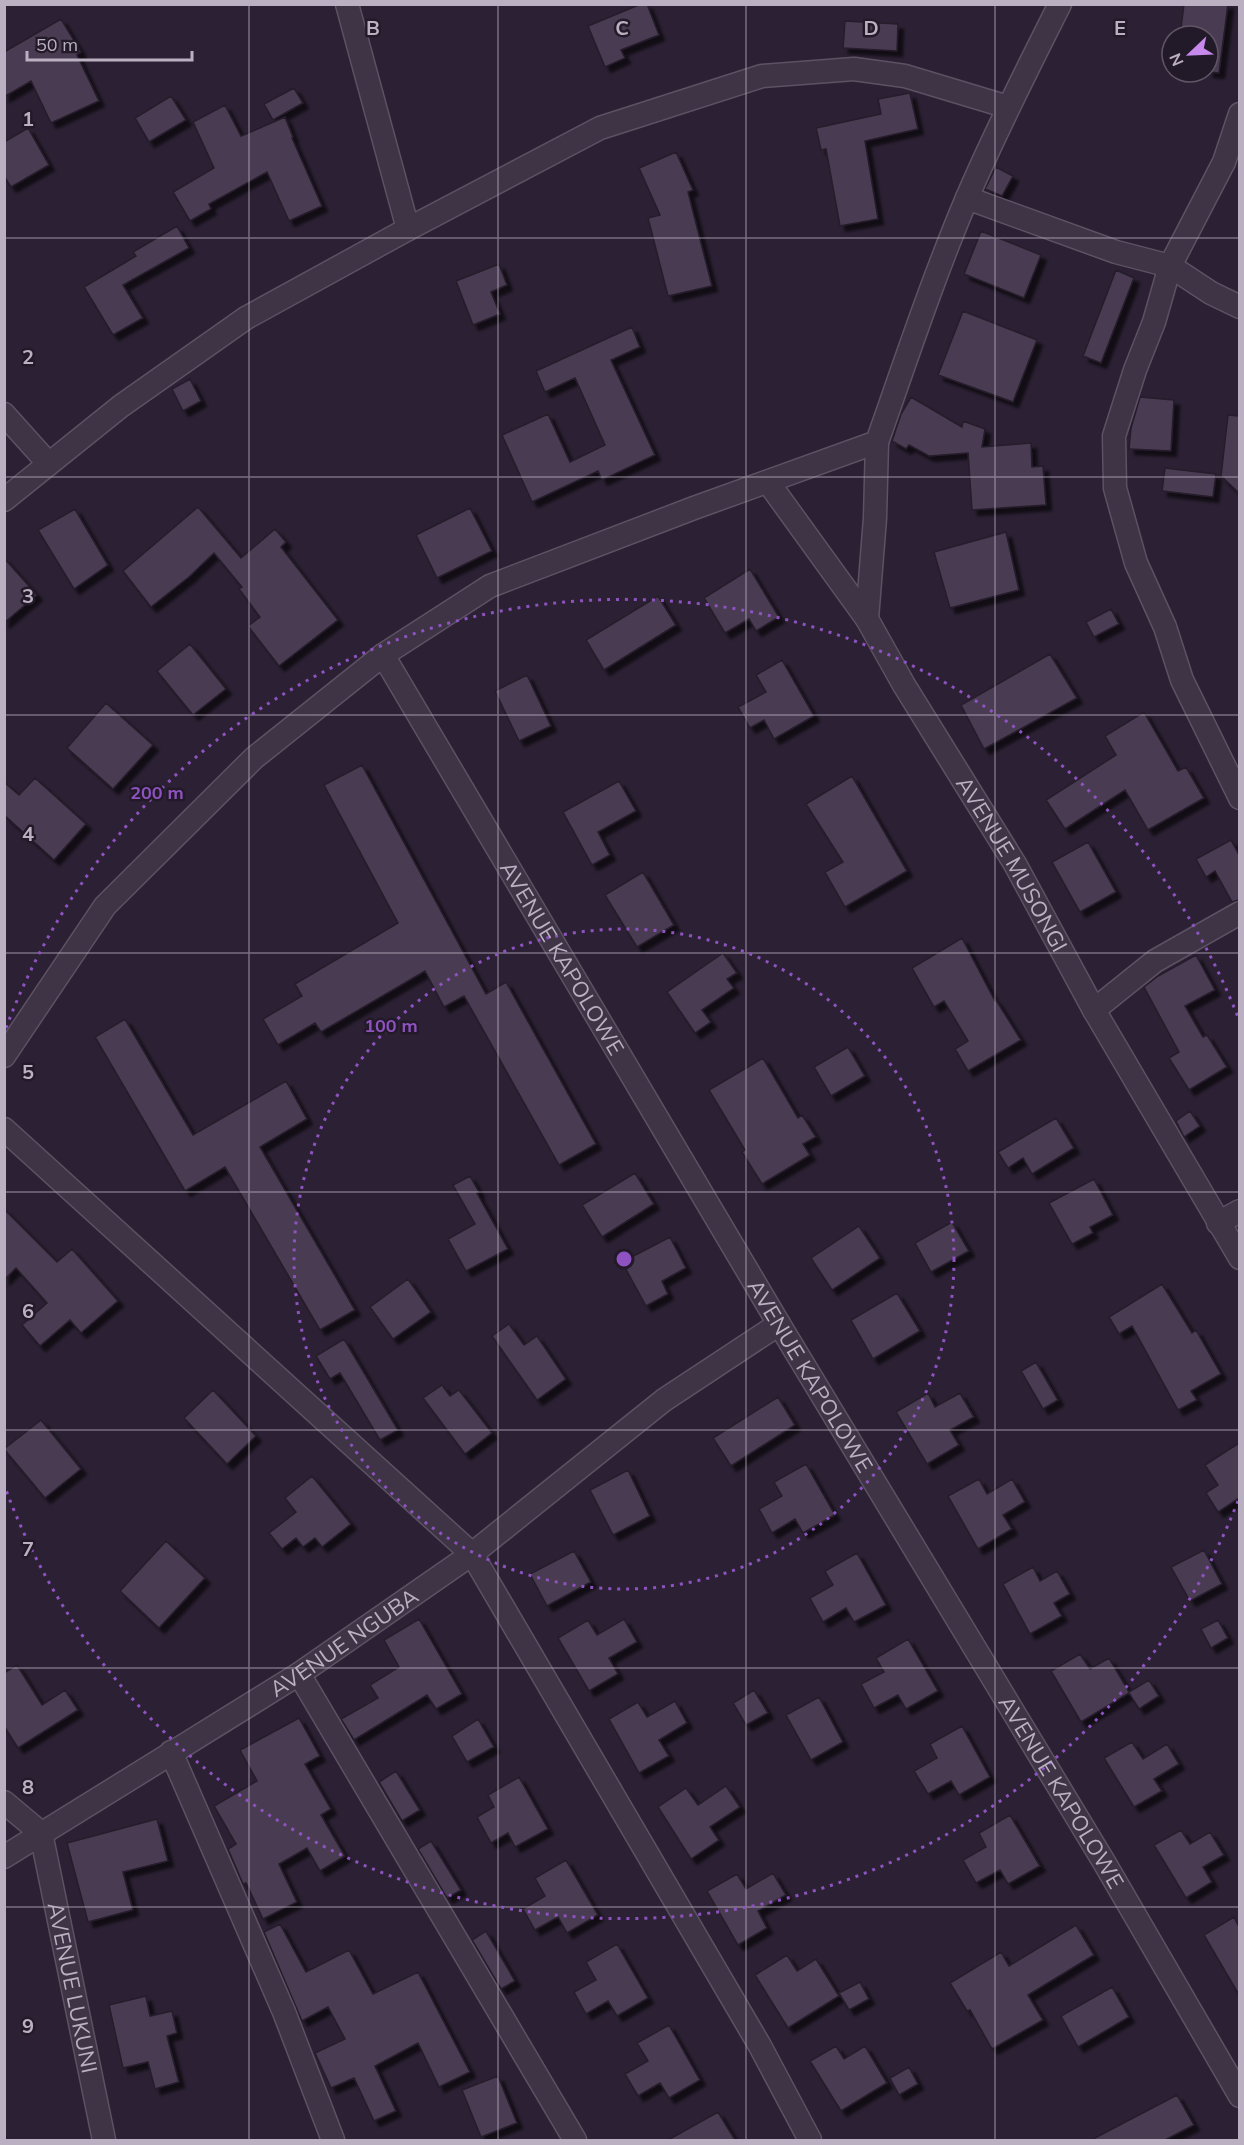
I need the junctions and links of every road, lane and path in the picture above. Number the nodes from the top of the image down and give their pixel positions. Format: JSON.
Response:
{"nodes":[{"id":1,"x":347,"y":4,"type":"edge"},
{"id":2,"x":1060,"y":4,"type":"edge"},
{"id":3,"x":1008,"y":107,"type":"junction"},
{"id":4,"x":1239,"y":114,"type":"edge"},
{"id":5,"x":967,"y":198,"type":"junction"},
{"id":6,"x":408,"y":229,"type":"junction"},
{"id":7,"x":1170,"y":266,"type":"junction"},
{"id":8,"x":1239,"y":307,"type":"edge"},
{"id":9,"x":4,"y":414,"type":"edge"},
{"id":10,"x":877,"y":442,"type":"junction"},
{"id":11,"x":48,"y":464,"type":"junction"},
{"id":12,"x":768,"y":482,"type":"junction"},
{"id":13,"x":4,"y":500,"type":"edge"},
{"id":14,"x":867,"y":619,"type":"junction"},
{"id":15,"x":383,"y":655,"type":"junction"},
{"id":16,"x":1239,"y":798,"type":"edge"},
{"id":17,"x":1239,"y":913,"type":"edge"},
{"id":18,"x":1094,"y":1010,"type":"junction"},
{"id":19,"x":4,"y":1056,"type":"edge"},
{"id":20,"x":4,"y":1129,"type":"edge"},
{"id":21,"x":1239,"y":1211,"type":"edge"},
{"id":22,"x":1218,"y":1223,"type":"junction"},
{"id":23,"x":1239,"y":1258,"type":"edge"},
{"id":24,"x":779,"y":1324,"type":"junction"},
{"id":25,"x":472,"y":1554,"type":"junction"},
{"id":26,"x":299,"y":1674,"type":"junction"},
{"id":27,"x":171,"y":1752,"type":"junction"},
{"id":28,"x":4,"y":1802,"type":"edge"},
{"id":29,"x":41,"y":1833,"type":"junction"},
{"id":30,"x":4,"y":1857,"type":"edge"},
{"id":31,"x":1239,"y":2096,"type":"edge"},
{"id":32,"x":104,"y":2140,"type":"edge"},
{"id":33,"x":333,"y":2140,"type":"edge"},
{"id":34,"x":575,"y":2140,"type":"edge"},
{"id":35,"x":810,"y":2140,"type":"edge"}],
"edges":[{"from":1,"to":6,"type":"street"},
{"from":2,"to":3,"type":"street"},
{"from":3,"to":5,"type":"street"},
{"from":3,"to":6,"type":"street"},
{"from":4,"to":7,"type":"street"},
{"from":5,"to":7,"type":"street"},
{"from":5,"to":10,"type":"street"},
{"from":6,"to":11,"type":"street"},
{"from":7,"to":8,"type":"street"},
{"from":7,"to":16,"type":"street"},
{"from":9,"to":11,"type":"street"},
{"from":10,"to":12,"type":"street"},
{"from":10,"to":14,"type":"street"},
{"from":11,"to":13,"type":"street"},
{"from":12,"to":14,"type":"street","name":"AVENUE MUSONGI"},
{"from":12,"to":15,"type":"street"},
{"from":14,"to":18,"type":"street","name":"AVENUE MUSONGI"},
{"from":15,"to":19,"type":"street"},
{"from":15,"to":24,"type":"street","name":"AVENUE KAPOLOWE"},
{"from":17,"to":18,"type":"street"},
{"from":18,"to":22,"type":"street","name":"AVENUE MUSONGI"},
{"from":20,"to":25,"type":"street"},
{"from":21,"to":22,"type":"street"},
{"from":22,"to":23,"type":"street","name":"AVENUE MUSONGI"},
{"from":24,"to":25,"type":"street","name":"AVENUE NGUBA"},
{"from":24,"to":31,"type":"street","name":"AVENUE KAPOLOWE"},
{"from":25,"to":26,"type":"street","name":"AVENUE NGUBA"},
{"from":25,"to":35,"type":"street"},
{"from":26,"to":27,"type":"street","name":"AVENUE NGUBA"},
{"from":26,"to":34,"type":"street"},
{"from":27,"to":29,"type":"street","name":"AVENUE NGUBA"},
{"from":27,"to":33,"type":"street"},
{"from":28,"to":29,"type":"street"},
{"from":29,"to":30,"type":"street","name":"AVENUE NGUBA"},
{"from":29,"to":32,"type":"street","name":"AVENUE LUKUNI"}]}
